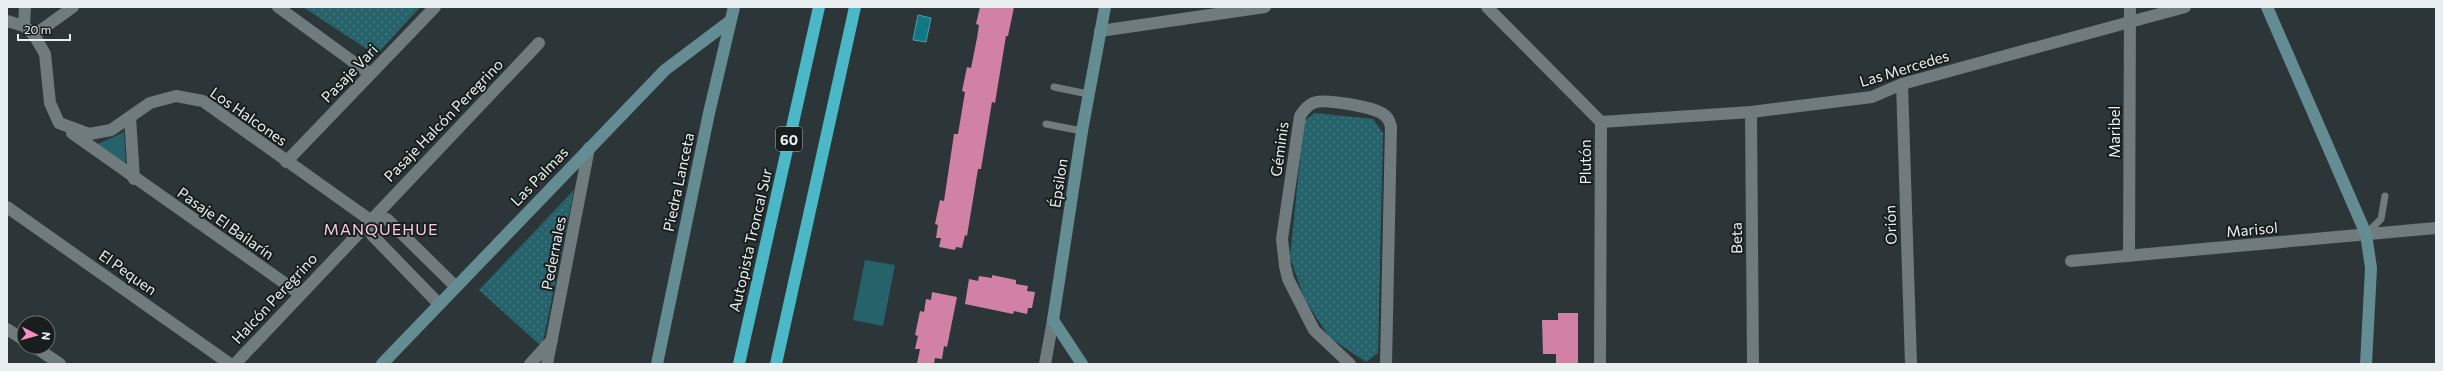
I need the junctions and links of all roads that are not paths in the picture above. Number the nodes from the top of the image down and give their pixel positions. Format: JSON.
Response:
{"nodes":[{"id":1,"x":25,"y":7,"type":"edge"},
{"id":2,"x":73,"y":7,"type":"edge"},
{"id":3,"x":278,"y":7,"type":"edge"},
{"id":4,"x":435,"y":7,"type":"edge"},
{"id":5,"x":734,"y":7,"type":"edge"},
{"id":6,"x":819,"y":7,"type":"edge"},
{"id":7,"x":855,"y":7,"type":"edge"},
{"id":8,"x":1105,"y":7,"type":"edge"},
{"id":9,"x":1265,"y":7,"type":"edge"},
{"id":10,"x":1487,"y":7,"type":"edge"},
{"id":11,"x":2130,"y":7,"type":"edge"},
{"id":12,"x":2185,"y":7,"type":"edge"},
{"id":13,"x":2267,"y":7,"type":"edge"},
{"id":14,"x":7,"y":21,"type":"edge"},
{"id":15,"x":730,"y":22,"type":"junction"},
{"id":16,"x":2130,"y":22,"type":"junction"},
{"id":17,"x":24,"y":26,"type":"junction"},
{"id":18,"x":1100,"y":31,"type":"junction"},
{"id":19,"x":34,"y":35,"type":"junction"},
{"id":20,"x":539,"y":43,"type":"dead end"},
{"id":21,"x":370,"y":74,"type":"junction"},
{"id":22,"x":1902,"y":84,"type":"junction"},
{"id":23,"x":1054,"y":87,"type":"dead end"},
{"id":24,"x":1088,"y":94,"type":"junction"},
{"id":25,"x":1751,"y":112,"type":"junction"},
{"id":26,"x":130,"y":117,"type":"junction"},
{"id":27,"x":1601,"y":122,"type":"junction"},
{"id":28,"x":59,"y":123,"type":"junction"},
{"id":29,"x":1046,"y":124,"type":"dead end"},
{"id":30,"x":1082,"y":131,"type":"junction"},
{"id":31,"x":589,"y":148,"type":"junction"},
{"id":32,"x":286,"y":162,"type":"junction"},
{"id":33,"x":134,"y":178,"type":"junction"},
{"id":34,"x":2386,"y":196,"type":"dead end"},
{"id":35,"x":7,"y":207,"type":"edge"},
{"id":36,"x":370,"y":220,"type":"junction"},
{"id":37,"x":2436,"y":228,"type":"edge"},
{"id":38,"x":2366,"y":234,"type":"junction"},
{"id":39,"x":2129,"y":256,"type":"junction"},
{"id":40,"x":2071,"y":261,"type":"dead end"},
{"id":41,"x":456,"y":287,"type":"junction"},
{"id":42,"x":300,"y":294,"type":"junction"},
{"id":43,"x":440,"y":304,"type":"junction"},
{"id":44,"x":1053,"y":320,"type":"junction"},
{"id":45,"x":7,"y":328,"type":"edge"},
{"id":46,"x":16,"y":334,"type":"edge"},
{"id":47,"x":552,"y":340,"type":"junction"},
{"id":48,"x":47,"y":355,"type":"edge"},
{"id":49,"x":60,"y":364,"type":"edge"},
{"id":50,"x":230,"y":364,"type":"edge"},
{"id":51,"x":235,"y":364,"type":"edge"},
{"id":52,"x":382,"y":364,"type":"edge"},
{"id":53,"x":530,"y":364,"type":"edge"},
{"id":54,"x":547,"y":364,"type":"edge"},
{"id":55,"x":657,"y":364,"type":"edge"},
{"id":56,"x":738,"y":364,"type":"edge"},
{"id":57,"x":776,"y":364,"type":"edge"},
{"id":58,"x":1045,"y":364,"type":"edge"},
{"id":59,"x":1082,"y":364,"type":"edge"},
{"id":60,"x":1350,"y":364,"type":"edge"},
{"id":61,"x":1386,"y":364,"type":"edge"},
{"id":62,"x":1600,"y":364,"type":"edge"},
{"id":63,"x":1753,"y":364,"type":"edge"},
{"id":64,"x":1911,"y":364,"type":"edge"},
{"id":65,"x":2366,"y":364,"type":"edge"}],
"edges":[{"from":1,"to":17,"type":"street"},
{"from":2,"to":19,"type":"street"},
{"from":3,"to":21,"type":"street"},
{"from":4,"to":21,"type":"street","name":"Pasaje Vari"},
{"from":5,"to":15,"type":"street","name":"Piedra Lanceta"},
{"from":6,"to":56,"type":"highway","name":"Autopista Troncal Sur","number":"60"},
{"from":7,"to":57,"type":"highway","number":"60"},
{"from":8,"to":18,"type":"street","name":"Épsilon"},
{"from":9,"to":18,"type":"street"},
{"from":10,"to":27,"type":"street","name":"Plutón"},
{"from":11,"to":16,"type":"street","name":"Maribel"},
{"from":12,"to":16,"type":"street","name":"Las Mercedes"},
{"from":13,"to":38,"type":"street"},
{"from":14,"to":17,"type":"street"},
{"from":15,"to":31,"type":"street","name":"Las Palmas"},
{"from":15,"to":55,"type":"street","name":"Piedra Lanceta"},
{"from":16,"to":22,"type":"street","name":"Las Mercedes"},
{"from":16,"to":39,"type":"street","name":"Maribel"},
{"from":17,"to":19,"type":"street"},
{"from":18,"to":24,"type":"street","name":"Épsilon"},
{"from":19,"to":28,"type":"street"},
{"from":20,"to":36,"type":"street","name":"Pasaje Halcón Peregrino"},
{"from":21,"to":32,"type":"street","name":"Pasaje Vari"},
{"from":22,"to":25,"type":"street","name":"Las Mercedes"},
{"from":22,"to":64,"type":"street","name":"Orión"},
{"from":23,"to":24,"type":"lane"},
{"from":24,"to":30,"type":"street","name":"Épsilon"},
{"from":25,"to":27,"type":"street","name":"Las Mercedes"},
{"from":25,"to":63,"type":"street","name":"Beta"},
{"from":26,"to":28,"type":"street","name":"Los Halcones"},
{"from":26,"to":32,"type":"street","name":"Los Halcones"},
{"from":26,"to":33,"type":"street"},
{"from":27,"to":62,"type":"street","name":"Plutón"},
{"from":28,"to":33,"type":"street","name":"Pasaje El Bailarín"},
{"from":29,"to":30,"type":"lane"},
{"from":30,"to":44,"type":"street","name":"Épsilon"},
{"from":31,"to":41,"type":"street","name":"Las Palmas"},
{"from":31,"to":47,"type":"street","name":"Pedernales"},
{"from":32,"to":36,"type":"street","name":"Los Halcones"},
{"from":33,"to":42,"type":"street","name":"Pasaje El Bailarín"},
{"from":34,"to":38,"type":"lane"},
{"from":35,"to":50,"type":"street","name":"El Pequen"},
{"from":36,"to":41,"type":"street"},
{"from":36,"to":42,"type":"street","name":"Halcón Peregrino"},
{"from":36,"to":43,"type":"street"},
{"from":37,"to":38,"type":"street","name":"Marisol"},
{"from":38,"to":39,"type":"street","name":"Marisol"},
{"from":38,"to":65,"type":"street"},
{"from":39,"to":40,"type":"street","name":"Marisol"},
{"from":41,"to":43,"type":"street","name":"Las Palmas"},
{"from":42,"to":51,"type":"street","name":"Halcón Peregrino"},
{"from":43,"to":52,"type":"street","name":"Las Palmas"},
{"from":44,"to":58,"type":"street","name":"Épsilon"},
{"from":44,"to":59,"type":"street"},
{"from":45,"to":46,"type":"street"},
{"from":47,"to":53,"type":"street"},
{"from":47,"to":54,"type":"street","name":"Pedernales"},
{"from":48,"to":49,"type":"street"},
{"from":60,"to":61,"type":"street","name":"Géminis"}]}
